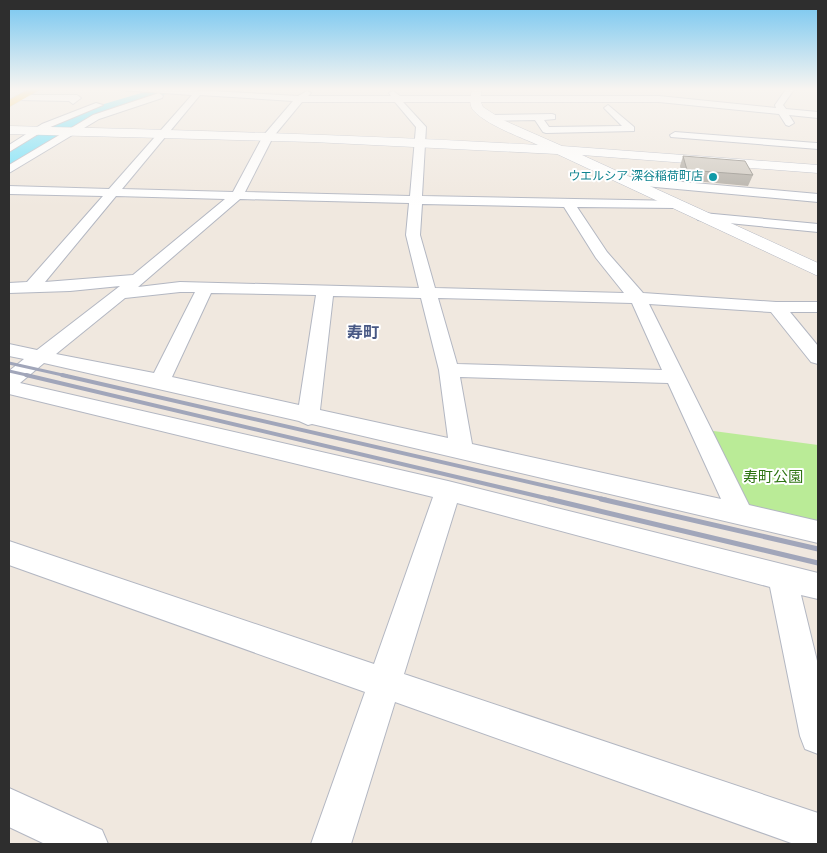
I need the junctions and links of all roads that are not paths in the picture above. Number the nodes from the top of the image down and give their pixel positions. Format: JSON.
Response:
{"nodes":[{"id":1,"x":45,"y":128,"type":"edge"},
{"id":2,"x":78,"y":128,"type":"edge"},
{"id":3,"x":167,"y":128,"type":"edge"},
{"id":4,"x":274,"y":128,"type":"edge"},
{"id":5,"x":421,"y":128,"type":"edge"},
{"id":6,"x":513,"y":128,"type":"edge"},
{"id":7,"x":545,"y":128,"type":"edge"},
{"id":8,"x":631,"y":128,"type":"edge"},
{"id":9,"x":789,"y":128,"type":"edge"},
{"id":10,"x":9,"y":130,"type":"edge"},
{"id":11,"x":38,"y":131,"type":"junction"},
{"id":12,"x":73,"y":131,"type":"junction"},
{"id":13,"x":163,"y":133,"type":"junction"},
{"id":14,"x":676,"y":135,"type":"dead end"},
{"id":15,"x":268,"y":136,"type":"junction"},
{"id":16,"x":418,"y":142,"type":"junction"},
{"id":17,"x":803,"y":144,"type":"junction"},
{"id":18,"x":816,"y":146,"type":"dead end"},
{"id":19,"x":9,"y":149,"type":"edge"},
{"id":20,"x":559,"y":149,"type":"junction"},
{"id":21,"x":818,"y":169,"type":"edge"},
{"id":22,"x":9,"y":170,"type":"edge"},
{"id":23,"x":627,"y":181,"type":"junction"},
{"id":24,"x":9,"y":190,"type":"edge"},
{"id":25,"x":114,"y":192,"type":"junction"},
{"id":26,"x":237,"y":195,"type":"junction"},
{"id":27,"x":818,"y":198,"type":"edge"},
{"id":28,"x":414,"y":199,"type":"junction"},
{"id":29,"x":568,"y":203,"type":"junction"},
{"id":30,"x":676,"y":204,"type":"junction"},
{"id":31,"x":703,"y":217,"type":"junction"},
{"id":32,"x":818,"y":228,"type":"edge"},
{"id":33,"x":815,"y":267,"type":"edge"},
{"id":34,"x":137,"y":279,"type":"junction"},
{"id":35,"x":9,"y":288,"type":"edge"},
{"id":36,"x":31,"y":288,"type":"junction"},
{"id":37,"x":205,"y":288,"type":"junction"},
{"id":38,"x":325,"y":292,"type":"junction"},
{"id":39,"x":430,"y":293,"type":"junction"},
{"id":40,"x":120,"y":294,"type":"junction"},
{"id":41,"x":638,"y":298,"type":"junction"},
{"id":42,"x":776,"y":307,"type":"junction"},
{"id":43,"x":818,"y":307,"type":"edge"},
{"id":44,"x":9,"y":350,"type":"edge"},
{"id":45,"x":40,"y":357,"type":"junction"},
{"id":46,"x":818,"y":358,"type":"edge"},
{"id":47,"x":449,"y":370,"type":"junction"},
{"id":48,"x":676,"y":377,"type":"junction"},
{"id":49,"x":9,"y":381,"type":"edge"},
{"id":50,"x":160,"y":381,"type":"junction"},
{"id":51,"x":9,"y":388,"type":"edge"},
{"id":52,"x":308,"y":417,"type":"junction"},
{"id":53,"x":461,"y":451,"type":"junction"},
{"id":54,"x":448,"y":491,"type":"junction"},
{"id":55,"x":741,"y":515,"type":"junction"},
{"id":56,"x":818,"y":532,"type":"edge"},
{"id":57,"x":9,"y":553,"type":"edge"},
{"id":58,"x":782,"y":576,"type":"junction"},
{"id":59,"x":818,"y":586,"type":"edge"},
{"id":60,"x":385,"y":681,"type":"junction"},
{"id":61,"x":818,"y":736,"type":"edge"},
{"id":62,"x":9,"y":807,"type":"edge"},
{"id":63,"x":818,"y":833,"type":"edge"},
{"id":64,"x":88,"y":844,"type":"edge"},
{"id":65,"x":331,"y":844,"type":"edge"}],
"edges":[{"from":1,"to":11,"type":"street"},
{"from":2,"to":12,"type":"street"},
{"from":3,"to":13,"type":"street"},
{"from":4,"to":15,"type":"street"},
{"from":5,"to":16,"type":"street"},
{"from":6,"to":20,"type":"street"},
{"from":7,"to":8,"type":"street"},
{"from":9,"to":17,"type":"street"},
{"from":10,"to":11,"type":"street"},
{"from":11,"to":12,"type":"street"},
{"from":11,"to":19,"type":"street"},
{"from":12,"to":13,"type":"street"},
{"from":12,"to":22,"type":"street"},
{"from":13,"to":15,"type":"street"},
{"from":13,"to":25,"type":"street"},
{"from":14,"to":17,"type":"street"},
{"from":15,"to":16,"type":"street"},
{"from":15,"to":26,"type":"street"},
{"from":16,"to":20,"type":"street"},
{"from":16,"to":28,"type":"street"},
{"from":17,"to":18,"type":"street"},
{"from":20,"to":21,"type":"street"},
{"from":20,"to":23,"type":"street"},
{"from":23,"to":27,"type":"street"},
{"from":23,"to":30,"type":"street"},
{"from":24,"to":25,"type":"street"},
{"from":25,"to":26,"type":"street"},
{"from":25,"to":36,"type":"street"},
{"from":26,"to":28,"type":"street"},
{"from":26,"to":34,"type":"street"},
{"from":28,"to":29,"type":"street"},
{"from":28,"to":39,"type":"street"},
{"from":29,"to":30,"type":"street"},
{"from":29,"to":41,"type":"street"},
{"from":30,"to":31,"type":"street"},
{"from":31,"to":32,"type":"street"},
{"from":31,"to":33,"type":"street"},
{"from":34,"to":36,"type":"street"},
{"from":34,"to":40,"type":"street"},
{"from":35,"to":36,"type":"street"},
{"from":37,"to":38,"type":"street"},
{"from":37,"to":40,"type":"street"},
{"from":37,"to":50,"type":"street"},
{"from":38,"to":39,"type":"street"},
{"from":38,"to":52,"type":"street"},
{"from":39,"to":41,"type":"street"},
{"from":39,"to":47,"type":"street"},
{"from":40,"to":45,"type":"street"},
{"from":41,"to":42,"type":"street"},
{"from":41,"to":48,"type":"street"},
{"from":42,"to":43,"type":"street"},
{"from":42,"to":46,"type":"street"},
{"from":44,"to":45,"type":"street"},
{"from":45,"to":49,"type":"street"},
{"from":45,"to":50,"type":"street"},
{"from":47,"to":48,"type":"street"},
{"from":47,"to":53,"type":"street"},
{"from":48,"to":55,"type":"street"},
{"from":50,"to":52,"type":"street"},
{"from":51,"to":54,"type":"street"},
{"from":52,"to":53,"type":"street"},
{"from":53,"to":55,"type":"street"},
{"from":54,"to":58,"type":"street"},
{"from":54,"to":60,"type":"street"},
{"from":55,"to":56,"type":"street"},
{"from":57,"to":60,"type":"street"},
{"from":58,"to":59,"type":"street"},
{"from":58,"to":61,"type":"street"},
{"from":60,"to":63,"type":"street"},
{"from":60,"to":65,"type":"street"},
{"from":62,"to":64,"type":"street"}]}
